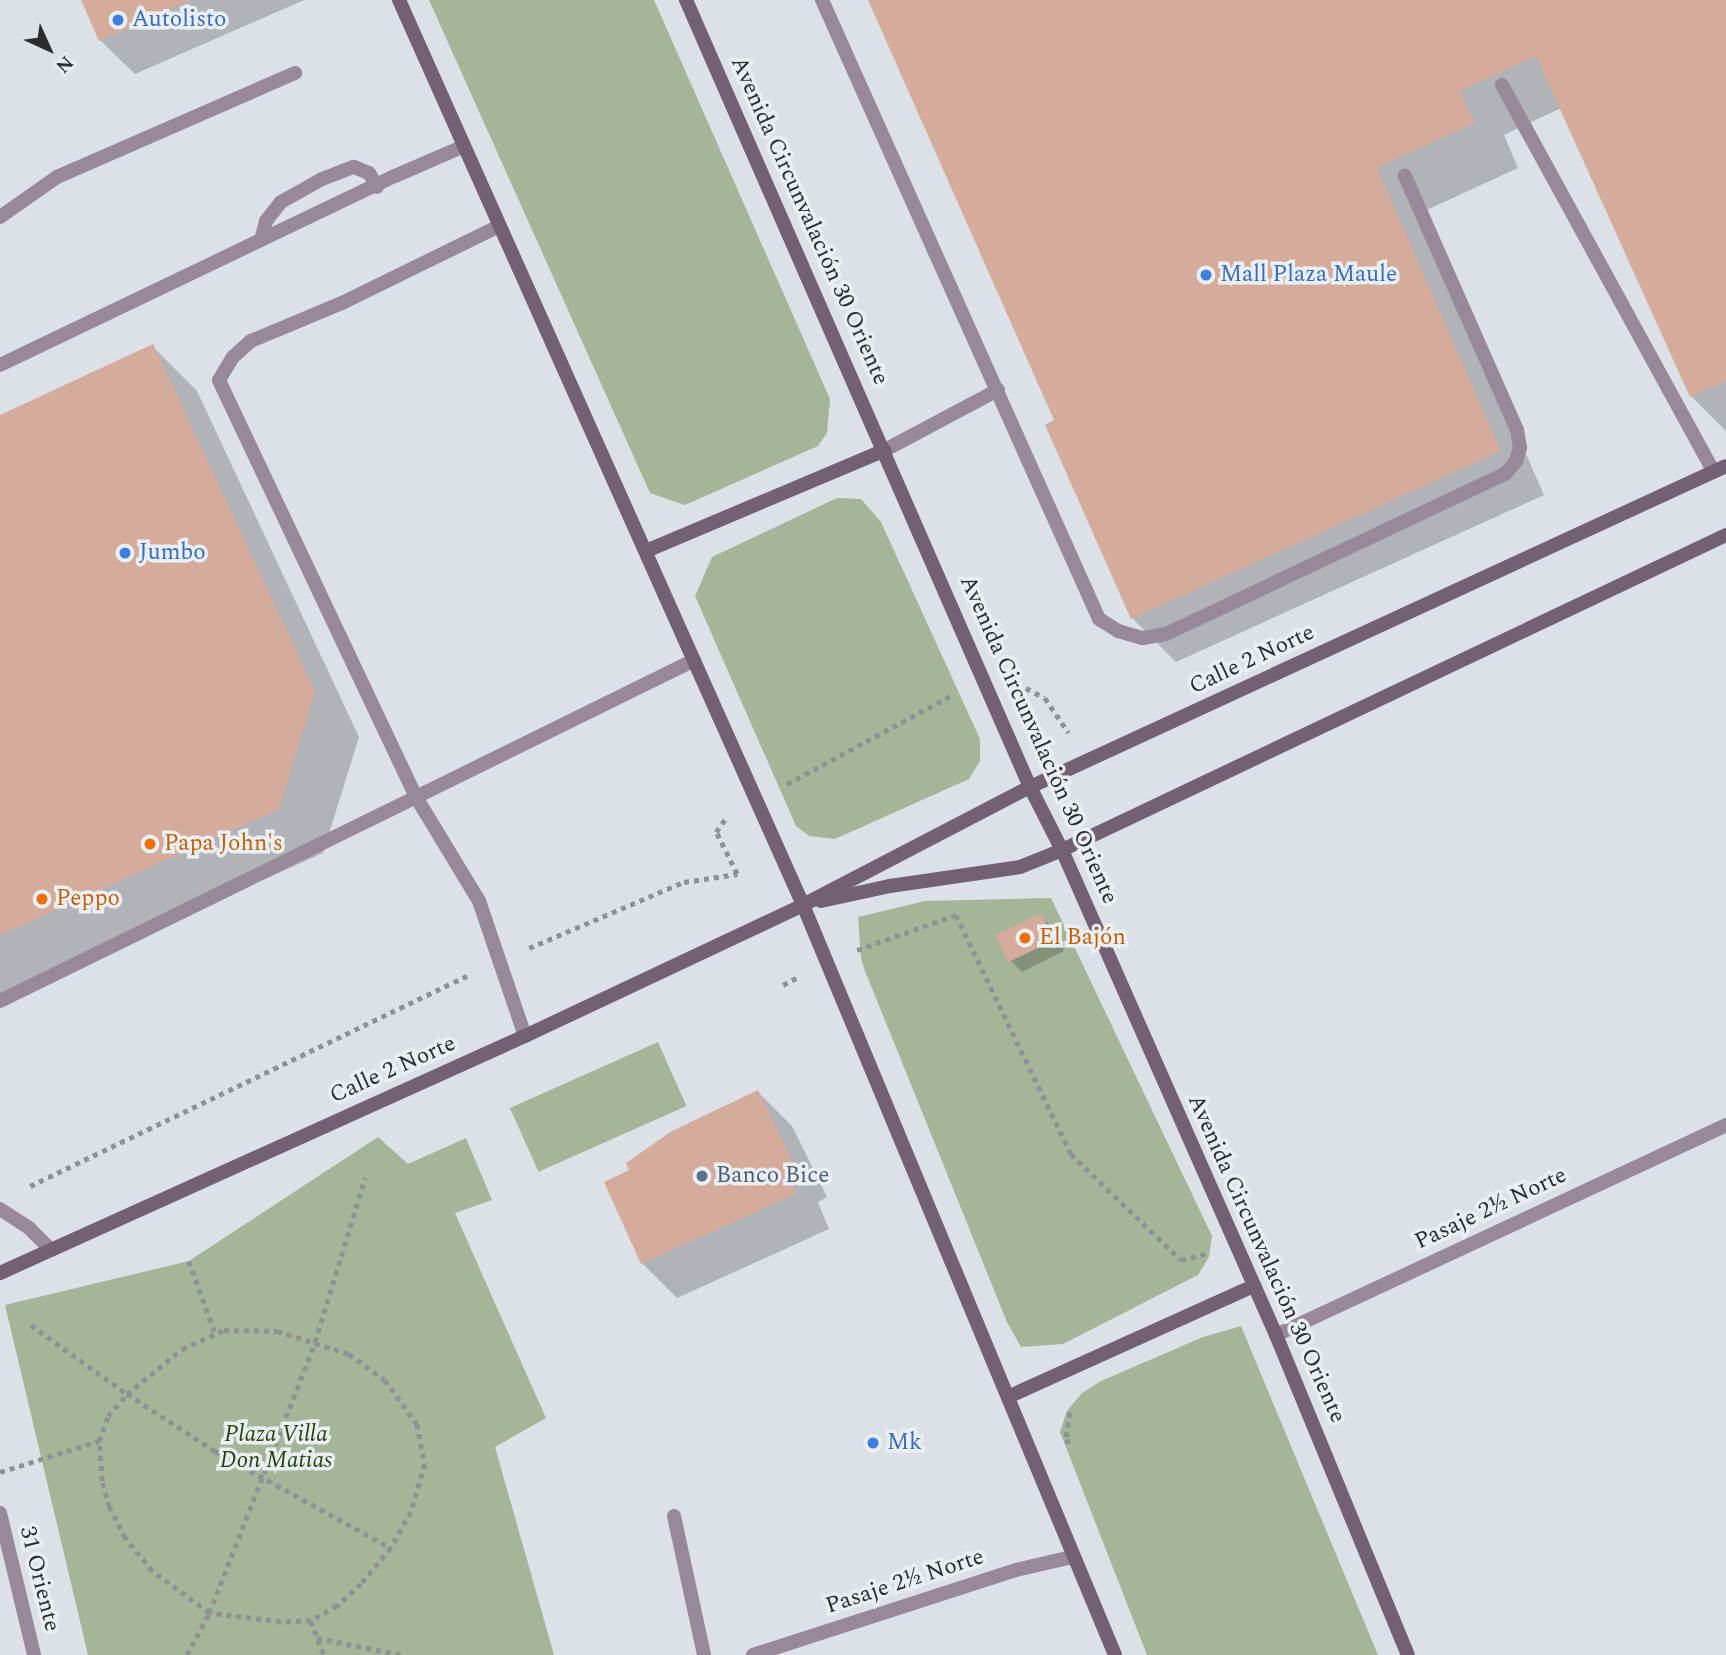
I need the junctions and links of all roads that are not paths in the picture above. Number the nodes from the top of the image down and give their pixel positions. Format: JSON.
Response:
{"nodes":[{"id":1,"x":399,"y":0,"type":"edge"},
{"id":2,"x":687,"y":0,"type":"edge"},
{"id":3,"x":822,"y":0,"type":"edge"},
{"id":4,"x":295,"y":73,"type":"dead end"},
{"id":5,"x":1502,"y":85,"type":"dead end"},
{"id":6,"x":464,"y":146,"type":"junction"},
{"id":7,"x":1405,"y":176,"type":"dead end"},
{"id":8,"x":377,"y":187,"type":"junction"},
{"id":9,"x":0,"y":218,"type":"edge"},
{"id":10,"x":499,"y":226,"type":"junction"},
{"id":11,"x":261,"y":240,"type":"junction"},
{"id":12,"x":1,"y":364,"type":"edge"},
{"id":13,"x":998,"y":390,"type":"junction"},
{"id":14,"x":885,"y":450,"type":"junction"},
{"id":15,"x":1720,"y":469,"type":"edge"},
{"id":16,"x":1726,"y":535,"type":"edge"},
{"id":17,"x":646,"y":551,"type":"junction"},
{"id":18,"x":694,"y":660,"type":"junction"},
{"id":19,"x":1030,"y":787,"type":"junction"},
{"id":20,"x":416,"y":797,"type":"junction"},
{"id":21,"x":1062,"y":850,"type":"junction"},
{"id":22,"x":803,"y":905,"type":"junction"},
{"id":23,"x":0,"y":1001,"type":"edge"},
{"id":24,"x":525,"y":1036,"type":"junction"},
{"id":25,"x":1726,"y":1125,"type":"edge"},
{"id":26,"x":0,"y":1209,"type":"edge"},
{"id":27,"x":49,"y":1248,"type":"junction"},
{"id":28,"x":0,"y":1273,"type":"edge"},
{"id":29,"x":1254,"y":1286,"type":"junction"},
{"id":30,"x":1276,"y":1335,"type":"junction"},
{"id":31,"x":1010,"y":1395,"type":"junction"},
{"id":32,"x":0,"y":1513,"type":"edge"},
{"id":33,"x":674,"y":1516,"type":"dead end"},
{"id":34,"x":1073,"y":1557,"type":"junction"},
{"id":35,"x":34,"y":1655,"type":"edge"},
{"id":36,"x":704,"y":1655,"type":"edge"},
{"id":37,"x":753,"y":1655,"type":"edge"},
{"id":38,"x":1115,"y":1655,"type":"edge"},
{"id":39,"x":1408,"y":1655,"type":"edge"}],
"edges":[{"from":1,"to":6,"type":"main road"},
{"from":2,"to":14,"type":"main road","name":"Avenida Circunvalación 30 Oriente"},
{"from":3,"to":13,"type":"street"},
{"from":4,"to":9,"type":"street"},
{"from":5,"to":15,"type":"street"},
{"from":6,"to":8,"type":"street"},
{"from":6,"to":10,"type":"main road"},
{"from":7,"to":13,"type":"street"},
{"from":8,"to":11,"type":"street"},
{"from":8,"to":11,"type":"street"},
{"from":10,"to":17,"type":"main road"},
{"from":10,"to":20,"type":"street"},
{"from":11,"to":12,"type":"street"},
{"from":13,"to":14,"type":"street"},
{"from":14,"to":17,"type":"main road"},
{"from":14,"to":19,"type":"main road","name":"Avenida Circunvalación 30 Oriente"},
{"from":15,"to":19,"type":"main road","name":"Calle 2 Norte"},
{"from":16,"to":21,"type":"main road","name":"Calle 2 Norte"},
{"from":17,"to":18,"type":"main road"},
{"from":18,"to":20,"type":"street"},
{"from":18,"to":22,"type":"main road"},
{"from":19,"to":21,"type":"main road","name":"Avenida Circunvalación 30 Oriente"},
{"from":19,"to":22,"type":"main road","name":"Calle 2 Norte"},
{"from":20,"to":23,"type":"street"},
{"from":20,"to":24,"type":"street"},
{"from":21,"to":22,"type":"main road","name":"Calle 2 Norte"},
{"from":21,"to":29,"type":"main road","name":"Avenida Circunvalación 30 Oriente"},
{"from":22,"to":24,"type":"main road","name":"Calle 2 Norte"},
{"from":22,"to":31,"type":"main road"},
{"from":24,"to":27,"type":"main road","name":"Calle 2 Norte"},
{"from":25,"to":30,"type":"street","name":"Pasaje 2½ Norte"},
{"from":26,"to":27,"type":"street"},
{"from":27,"to":28,"type":"main road","name":"Calle 2 Norte"},
{"from":29,"to":30,"type":"main road","name":"Avenida Circunvalación 30 Oriente"},
{"from":29,"to":31,"type":"main road"},
{"from":30,"to":39,"type":"main road","name":"Avenida Circunvalación 30 Oriente"},
{"from":31,"to":34,"type":"main road"},
{"from":32,"to":35,"type":"street","name":"31 Oriente"},
{"from":33,"to":36,"type":"street"},
{"from":34,"to":37,"type":"street","name":"Pasaje 2½ Norte"},
{"from":34,"to":38,"type":"main road"}]}
